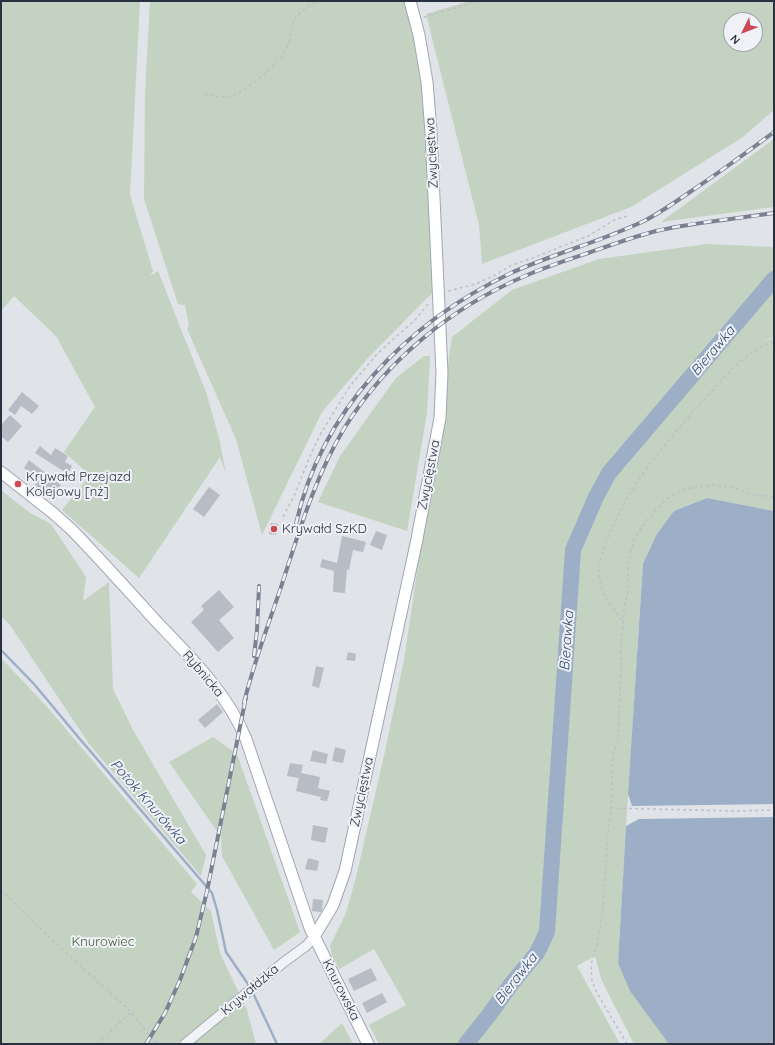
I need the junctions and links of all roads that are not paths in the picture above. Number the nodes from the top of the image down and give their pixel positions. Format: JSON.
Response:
{"nodes":[{"id":1,"x":410,"y":1,"type":"edge"},
{"id":2,"x":1,"y":472,"type":"edge"},
{"id":3,"x":314,"y":937,"type":"junction"},
{"id":4,"x":185,"y":1044,"type":"edge"},
{"id":5,"x":368,"y":1044,"type":"edge"}],
"edges":[{"from":1,"to":3,"type":"main road","name":"Zwycięstwa"},
{"from":2,"to":3,"type":"main road","name":"Rybnicka"},
{"from":3,"to":4,"type":"street","name":"Krywałdzka"},
{"from":3,"to":5,"type":"main road","name":"Knurowska"}]}
